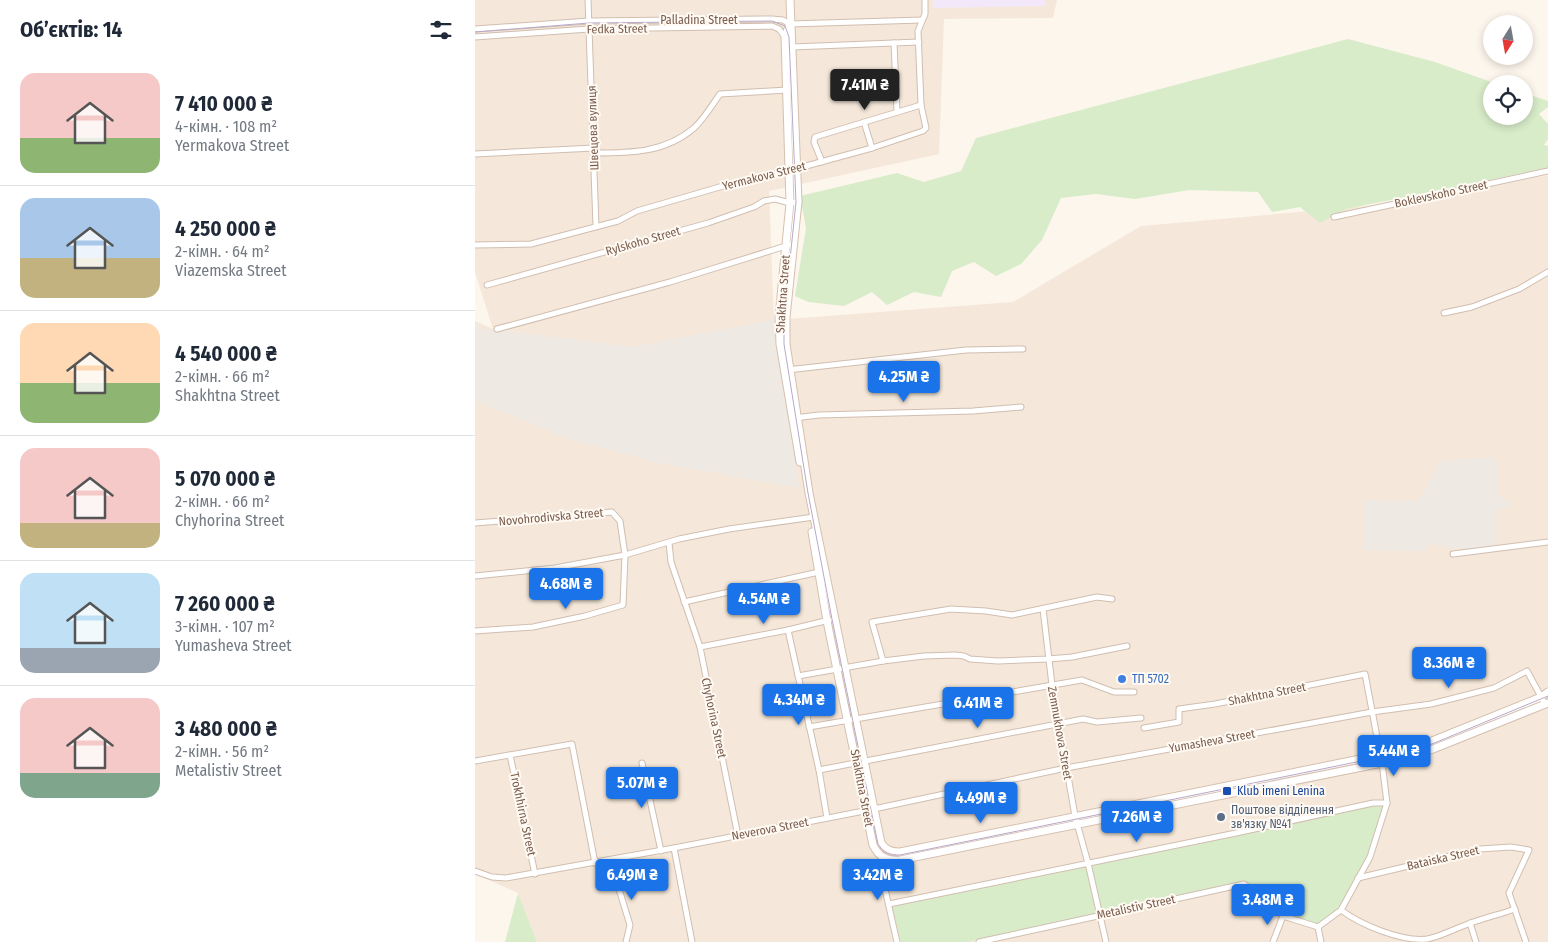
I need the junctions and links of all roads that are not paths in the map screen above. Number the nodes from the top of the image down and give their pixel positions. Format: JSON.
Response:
{"nodes":[{"id":1,"x":588,"y":0,"type":"edge"},
{"id":2,"x":790,"y":0,"type":"edge"},
{"id":3,"x":925,"y":0,"type":"edge"},
{"id":4,"x":922,"y":20,"type":"junction"},
{"id":5,"x":589,"y":21,"type":"junction"},
{"id":6,"x":790,"y":24,"type":"junction"},
{"id":7,"x":475,"y":29,"type":"edge"},
{"id":8,"x":589,"y":29,"type":"junction"},
{"id":9,"x":779,"y":29,"type":"junction"},
{"id":10,"x":475,"y":37,"type":"edge"},
{"id":11,"x":785,"y":37,"type":"junction"},
{"id":12,"x":919,"y":42,"type":"junction"},
{"id":13,"x":894,"y":43,"type":"junction"},
{"id":14,"x":792,"y":47,"type":"junction"},
{"id":15,"x":787,"y":90,"type":"junction"},
{"id":16,"x":921,"y":105,"type":"junction"},
{"id":17,"x":897,"y":112,"type":"junction"},
{"id":18,"x":864,"y":122,"type":"junction"},
{"id":19,"x":872,"y":148,"type":"junction"},
{"id":20,"x":594,"y":151,"type":"junction"},
{"id":21,"x":475,"y":154,"type":"edge"},
{"id":22,"x":822,"y":162,"type":"junction"},
{"id":23,"x":798,"y":168,"type":"junction"},
{"id":24,"x":790,"y":171,"type":"junction"},
{"id":25,"x":1548,"y":171,"type":"edge"},
{"id":26,"x":799,"y":202,"type":"junction"},
{"id":27,"x":790,"y":203,"type":"junction"},
{"id":28,"x":1334,"y":217,"type":"dead end"},
{"id":29,"x":596,"y":227,"type":"junction"},
{"id":30,"x":794,"y":244,"type":"junction"},
{"id":31,"x":475,"y":245,"type":"edge"},
{"id":32,"x":786,"y":246,"type":"junction"},
{"id":33,"x":1548,"y":272,"type":"edge"},
{"id":34,"x":487,"y":285,"type":"dead end"},
{"id":35,"x":1444,"y":313,"type":"dead end"},
{"id":36,"x":497,"y":329,"type":"dead end"},
{"id":37,"x":1023,"y":349,"type":"dead end"},
{"id":38,"x":788,"y":370,"type":"junction"},
{"id":39,"x":1021,"y":407,"type":"dead end"},
{"id":40,"x":796,"y":418,"type":"junction"},
{"id":41,"x":812,"y":518,"type":"junction"},
{"id":42,"x":475,"y":523,"type":"edge"},
{"id":43,"x":1548,"y":542,"type":"edge"},
{"id":44,"x":669,"y":543,"type":"junction"},
{"id":45,"x":1453,"y":554,"type":"dead end"},
{"id":46,"x":625,"y":555,"type":"junction"},
{"id":47,"x":819,"y":572,"type":"junction"},
{"id":48,"x":475,"y":576,"type":"edge"},
{"id":49,"x":1112,"y":599,"type":"dead end"},
{"id":50,"x":684,"y":602,"type":"junction"},
{"id":51,"x":1043,"y":609,"type":"junction"},
{"id":52,"x":831,"y":619,"type":"junction"},
{"id":53,"x":788,"y":630,"type":"junction"},
{"id":54,"x":475,"y":631,"type":"edge"},
{"id":55,"x":1127,"y":646,"type":"dead end"},
{"id":56,"x":700,"y":647,"type":"junction"},
{"id":57,"x":1049,"y":659,"type":"junction"},
{"id":58,"x":883,"y":661,"type":"junction"},
{"id":59,"x":841,"y":669,"type":"junction"},
{"id":60,"x":798,"y":676,"type":"junction"},
{"id":61,"x":1052,"y":685,"type":"junction"},
{"id":62,"x":1134,"y":692,"type":"dead end"},
{"id":63,"x":1548,"y":692,"type":"edge"},
{"id":64,"x":1541,"y":697,"type":"junction"},
{"id":65,"x":1547,"y":704,"type":"edge"},
{"id":66,"x":1372,"y":712,"type":"junction"},
{"id":67,"x":1141,"y":718,"type":"dead end"},
{"id":68,"x":852,"y":719,"type":"junction"},
{"id":69,"x":1059,"y":724,"type":"junction"},
{"id":70,"x":809,"y":727,"type":"junction"},
{"id":71,"x":1143,"y":728,"type":"dead end"},
{"id":72,"x":510,"y":755,"type":"junction"},
{"id":73,"x":1380,"y":755,"type":"junction"},
{"id":74,"x":475,"y":760,"type":"edge"},
{"id":75,"x":642,"y":762,"type":"dead end"},
{"id":76,"x":864,"y":762,"type":"junction"},
{"id":77,"x":856,"y":763,"type":"junction"},
{"id":78,"x":1382,"y":763,"type":"junction"},
{"id":79,"x":1066,"y":768,"type":"junction"},
{"id":80,"x":819,"y":770,"type":"junction"},
{"id":81,"x":1387,"y":803,"type":"junction"},
{"id":82,"x":870,"y":810,"type":"junction"},
{"id":83,"x":827,"y":818,"type":"junction"},
{"id":84,"x":1076,"y":820,"type":"junction"},
{"id":85,"x":738,"y":836,"type":"junction"},
{"id":86,"x":674,"y":848,"type":"junction"},
{"id":87,"x":886,"y":849,"type":"joint"},
{"id":88,"x":661,"y":851,"type":"junction"},
{"id":89,"x":883,"y":858,"type":"junction"},
{"id":90,"x":610,"y":860,"type":"junction"},
{"id":91,"x":595,"y":863,"type":"junction"},
{"id":92,"x":1088,"y":863,"type":"junction"},
{"id":93,"x":475,"y":871,"type":"edge"},
{"id":94,"x":535,"y":874,"type":"junction"},
{"id":95,"x":1358,"y":878,"type":"junction"},
{"id":96,"x":889,"y":904,"type":"junction"},
{"id":97,"x":1515,"y":909,"type":"junction"},
{"id":98,"x":1341,"y":910,"type":"junction"},
{"id":99,"x":1100,"y":915,"type":"junction"},
{"id":100,"x":1283,"y":916,"type":"junction"},
{"id":101,"x":1470,"y":923,"type":"junction"},
{"id":102,"x":1318,"y":927,"type":"junction"},
{"id":103,"x":1427,"y":940,"type":"edge"},
{"id":104,"x":625,"y":942,"type":"edge"},
{"id":105,"x":692,"y":942,"type":"edge"},
{"id":106,"x":897,"y":942,"type":"edge"},
{"id":107,"x":979,"y":942,"type":"edge"},
{"id":108,"x":1106,"y":942,"type":"edge"},
{"id":109,"x":1273,"y":942,"type":"edge"},
{"id":110,"x":1321,"y":942,"type":"edge"},
{"id":111,"x":1476,"y":942,"type":"edge"},
{"id":112,"x":1526,"y":942,"type":"edge"}],
"edges":[{"from":1,"to":5,"type":"street","name":"Швецова вулиця"},
{"from":2,"to":6,"type":"main road","name":"Shakhtna Street"},
{"from":3,"to":4,"type":"street","name":"Yermakova Street"},
{"from":4,"to":6,"type":"street","name":"Palladina Street"},
{"from":4,"to":12,"type":"street","name":"Yermakova Street"},
{"from":5,"to":6,"type":"street","name":"Palladina Street"},
{"from":5,"to":7,"type":"street","name":"Palladina Street"},
{"from":5,"to":8,"type":"street","name":"Швецова вулиця"},
{"from":6,"to":9,"type":"street"},
{"from":6,"to":11,"type":"main road","name":"Shakhtna Street"},
{"from":6,"to":14,"type":"main road","name":"Shakhtna Street"},
{"from":8,"to":9,"type":"street","name":"Fedka Street"},
{"from":8,"to":10,"type":"street","name":"Fedka Street"},
{"from":8,"to":20,"type":"street","name":"Швецова вулиця"},
{"from":9,"to":11,"type":"street"},
{"from":11,"to":15,"type":"main road","name":"Shakhtna Street"},
{"from":12,"to":13,"type":"street"},
{"from":12,"to":16,"type":"street","name":"Yermakova Street"},
{"from":13,"to":14,"type":"street"},
{"from":13,"to":17,"type":"street"},
{"from":14,"to":23,"type":"main road","name":"Shakhtna Street"},
{"from":15,"to":20,"type":"street"},
{"from":15,"to":24,"type":"main road","name":"Shakhtna Street"},
{"from":16,"to":17,"type":"street"},
{"from":16,"to":19,"type":"street","name":"Yermakova Street"},
{"from":17,"to":18,"type":"street"},
{"from":18,"to":19,"type":"street"},
{"from":18,"to":22,"type":"street"},
{"from":19,"to":22,"type":"street","name":"Yermakova Street"},
{"from":20,"to":21,"type":"street"},
{"from":20,"to":29,"type":"street","name":"Швецова вулиця"},
{"from":22,"to":23,"type":"street","name":"Yermakova Street"},
{"from":23,"to":24,"type":"street","name":"Yermakova Street"},
{"from":23,"to":26,"type":"main road","name":"Shakhtna Street"},
{"from":24,"to":27,"type":"main road","name":"Shakhtna Street"},
{"from":24,"to":29,"type":"street","name":"Yermakova Street"},
{"from":25,"to":28,"type":"street","name":"Boklevskoho Street"},
{"from":26,"to":27,"type":"street","name":"Rylskoho Street"},
{"from":26,"to":30,"type":"main road","name":"Shakhtna Street"},
{"from":27,"to":32,"type":"main road","name":"Shakhtna Street"},
{"from":27,"to":34,"type":"street","name":"Rylskoho Street"},
{"from":29,"to":31,"type":"street","name":"Yermakova Street"},
{"from":30,"to":32,"type":"street"},
{"from":30,"to":38,"type":"main road","name":"Shakhtna Street"},
{"from":32,"to":36,"type":"street"},
{"from":32,"to":38,"type":"main road","name":"Shakhtna Street"},
{"from":33,"to":35,"type":"street"},
{"from":37,"to":38,"type":"street"},
{"from":38,"to":40,"type":"main road","name":"Shakhtna Street"},
{"from":39,"to":40,"type":"street"},
{"from":40,"to":41,"type":"main road","name":"Shakhtna Street"},
{"from":41,"to":44,"type":"street"},
{"from":41,"to":47,"type":"main road","name":"Shakhtna Street"},
{"from":41,"to":52,"type":"main road","name":"Shakhtna Street"},
{"from":42,"to":46,"type":"street","name":"Novohrodivska Street"},
{"from":43,"to":45,"type":"street"},
{"from":44,"to":46,"type":"street"},
{"from":44,"to":50,"type":"street","name":"Chyhorina Street"},
{"from":46,"to":48,"type":"street"},
{"from":46,"to":54,"type":"street"},
{"from":47,"to":50,"type":"street"},
{"from":47,"to":52,"type":"main road","name":"Shakhtna Street"},
{"from":49,"to":51,"type":"street"},
{"from":50,"to":56,"type":"street","name":"Chyhorina Street"},
{"from":51,"to":57,"type":"street","name":"Zemnukhova Street"},
{"from":51,"to":58,"type":"street"},
{"from":52,"to":53,"type":"street"},
{"from":52,"to":59,"type":"main road","name":"Shakhtna Street"},
{"from":53,"to":56,"type":"street"},
{"from":53,"to":60,"type":"street"},
{"from":55,"to":57,"type":"street"},
{"from":56,"to":85,"type":"street","name":"Chyhorina Street"},
{"from":57,"to":58,"type":"street"},
{"from":57,"to":61,"type":"street","name":"Zemnukhova Street"},
{"from":58,"to":59,"type":"street"},
{"from":59,"to":60,"type":"street"},
{"from":59,"to":68,"type":"main road","name":"Shakhtna Street"},
{"from":60,"to":70,"type":"street"},
{"from":61,"to":62,"type":"street"},
{"from":61,"to":68,"type":"street"},
{"from":61,"to":69,"type":"street","name":"Zemnukhova Street"},
{"from":63,"to":64,"type":"main road","name":"Yumasheva Street"},
{"from":64,"to":65,"type":"street","name":"Yumasheva Street"},
{"from":64,"to":66,"type":"street","name":"Yumasheva Street"},
{"from":64,"to":73,"type":"main road","name":"Yumasheva Street"},
{"from":65,"to":78,"type":"main road","name":"Yumasheva Street"},
{"from":66,"to":71,"type":"street","name":"Shakhtna Street"},
{"from":66,"to":73,"type":"street"},
{"from":66,"to":79,"type":"street","name":"Yumasheva Street"},
{"from":67,"to":69,"type":"street"},
{"from":68,"to":70,"type":"street"},
{"from":68,"to":76,"type":"main road","name":"Shakhtna Street"},
{"from":68,"to":77,"type":"main road","name":"Shakhtna Street"},
{"from":69,"to":76,"type":"street"},
{"from":69,"to":79,"type":"street","name":"Zemnukhova Street"},
{"from":70,"to":80,"type":"street"},
{"from":72,"to":74,"type":"street","name":"Trokhhirna Street"},
{"from":72,"to":91,"type":"street","name":"Trokhhirna Street"},
{"from":72,"to":94,"type":"street","name":"Trokhhirna Street"},
{"from":73,"to":78,"type":"street"},
{"from":73,"to":84,"type":"main road","name":"Yumasheva Street"},
{"from":75,"to":88,"type":"street"},
{"from":76,"to":77,"type":"street"},
{"from":76,"to":82,"type":"main road","name":"Shakhtna Street"},
{"from":77,"to":80,"type":"street"},
{"from":77,"to":82,"type":"main road","name":"Shakhtna Street"},
{"from":78,"to":81,"type":"street"},
{"from":78,"to":84,"type":"main road","name":"Yumasheva Street"},
{"from":79,"to":82,"type":"street","name":"Yumasheva Street"},
{"from":79,"to":84,"type":"street","name":"Zemnukhova Street"},
{"from":80,"to":83,"type":"street"},
{"from":81,"to":92,"type":"street"},
{"from":81,"to":95,"type":"street"},
{"from":82,"to":83,"type":"street","name":"Neverova Street"},
{"from":82,"to":87,"type":"main road","name":"Shakhtna Street"},
{"from":82,"to":89,"type":"main road","name":"Shakhtna Street"},
{"from":83,"to":85,"type":"street","name":"Neverova Street"},
{"from":84,"to":87,"type":"main road","name":"Yumasheva Street"},
{"from":84,"to":89,"type":"main road","name":"Yumasheva Street"},
{"from":84,"to":92,"type":"street","name":"Zemnukhova Street"},
{"from":85,"to":86,"type":"street","name":"Neverova Street"},
{"from":86,"to":88,"type":"street","name":"Neverova Street"},
{"from":86,"to":105,"type":"street"},
{"from":88,"to":90,"type":"street","name":"Neverova Street"},
{"from":89,"to":96,"type":"street","name":"Shakhtna Street"},
{"from":90,"to":91,"type":"street","name":"Neverova Street"},
{"from":90,"to":104,"type":"street"},
{"from":91,"to":94,"type":"street","name":"Neverova Street"},
{"from":92,"to":96,"type":"street"},
{"from":92,"to":99,"type":"street","name":"Zemnukhova Street"},
{"from":93,"to":94,"type":"street","name":"Neverova Street"},
{"from":95,"to":97,"type":"street","name":"Bataiska Street"},
{"from":95,"to":98,"type":"street"},
{"from":96,"to":106,"type":"street","name":"Shakhtna Street"},
{"from":97,"to":101,"type":"street"},
{"from":97,"to":112,"type":"street"},
{"from":98,"to":102,"type":"street"},
{"from":98,"to":103,"type":"street"},
{"from":99,"to":100,"type":"street","name":"Metalistiv Street"},
{"from":99,"to":107,"type":"street","name":"Metalistiv Street"},
{"from":99,"to":108,"type":"street","name":"Zemnukhova Street"},
{"from":100,"to":102,"type":"street","name":"Metalistiv Street"},
{"from":100,"to":109,"type":"street"},
{"from":101,"to":103,"type":"street"},
{"from":101,"to":111,"type":"street"},
{"from":102,"to":110,"type":"street"}]}
